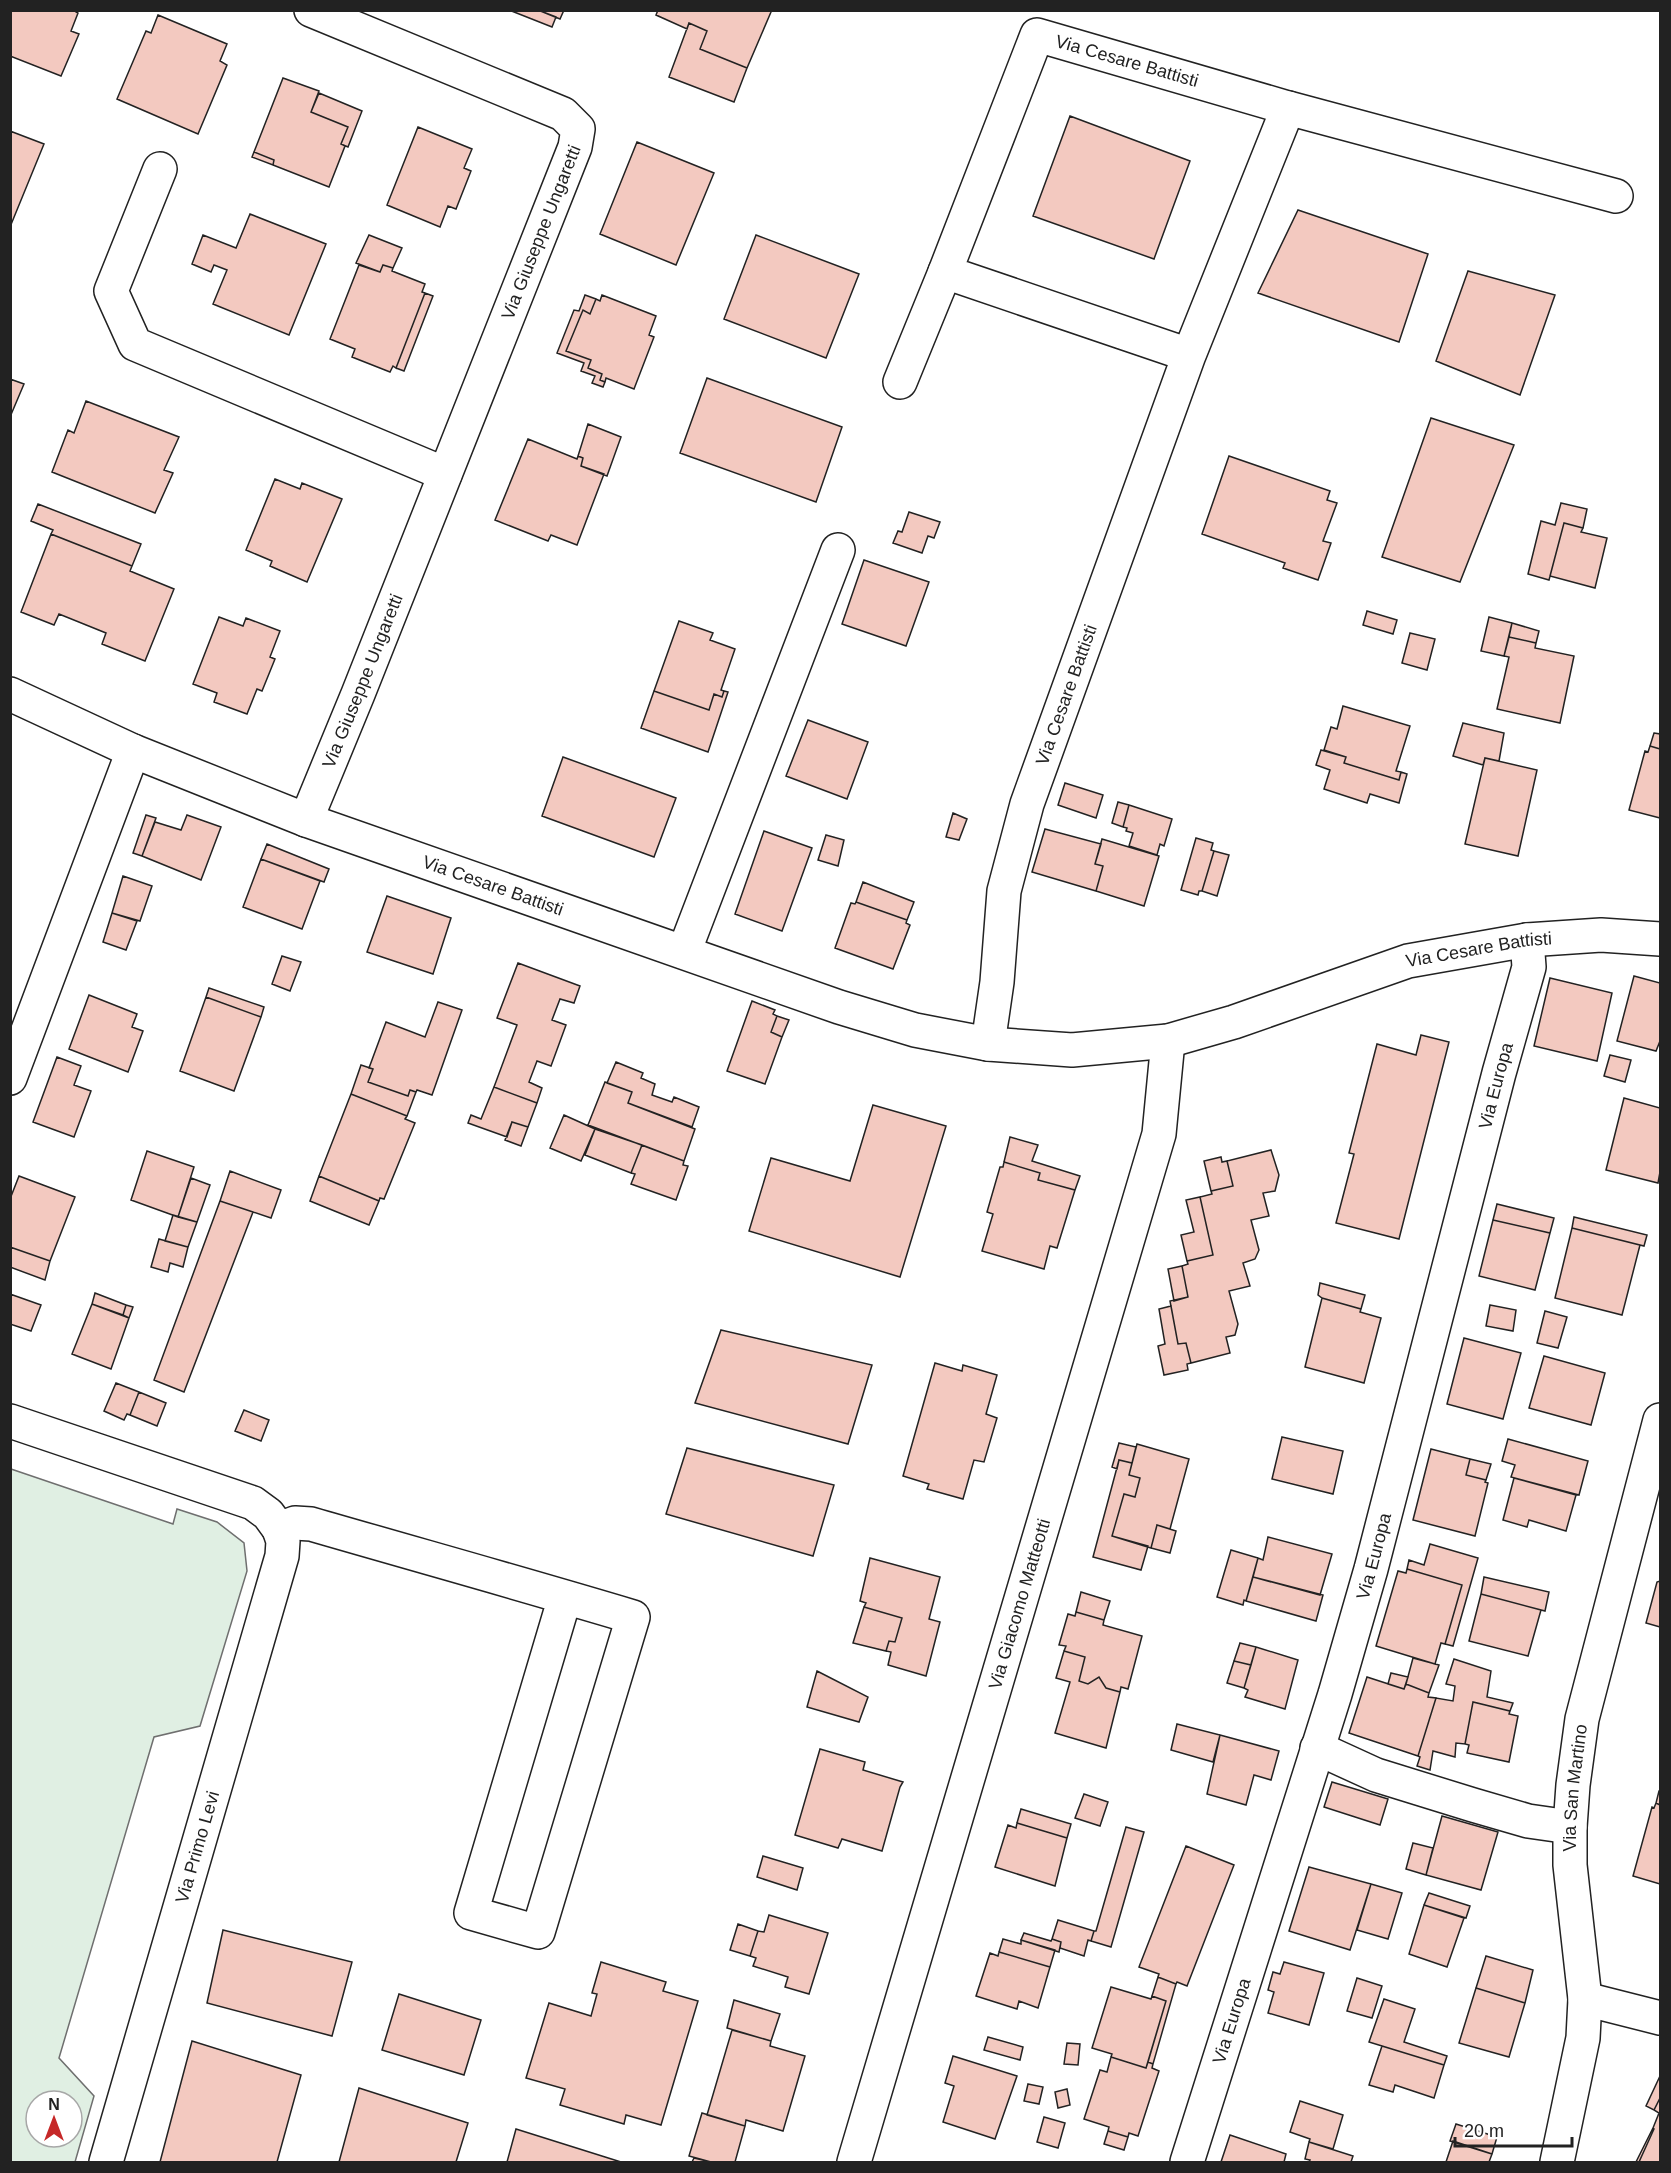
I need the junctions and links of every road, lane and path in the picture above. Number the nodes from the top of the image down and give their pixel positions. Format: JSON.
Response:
{"nodes":[{"id":1,"x":312,"y":10,"type":"edge"},
{"id":2,"x":1288,"y":108,"type":"junction"},
{"id":3,"x":160,"y":169,"type":"dead end"},
{"id":4,"x":1616,"y":196,"type":"dead end"},
{"id":5,"x":945,"y":272,"type":"junction"},
{"id":6,"x":1189,"y":356,"type":"junction"},
{"id":7,"x":900,"y":382,"type":"dead end"},
{"id":8,"x":446,"y":474,"type":"junction"},
{"id":9,"x":838,"y":550,"type":"dead end"},
{"id":10,"x":10,"y":694,"type":"edge"},
{"id":11,"x":133,"y":751,"type":"junction"},
{"id":12,"x":306,"y":820,"type":"junction"},
{"id":13,"x":1660,"y":939,"type":"edge"},
{"id":14,"x":1527,"y":940,"type":"junction"},
{"id":15,"x":684,"y":952,"type":"junction"},
{"id":16,"x":1168,"y":1041,"type":"junction"},
{"id":17,"x":988,"y":1044,"type":"junction"},
{"id":18,"x":10,"y":1078,"type":"edge"},
{"id":19,"x":10,"y":1421,"type":"edge"},
{"id":20,"x":1658,"y":1439,"type":"edge"},
{"id":21,"x":279,"y":1529,"type":"junction"},
{"id":22,"x":565,"y":1597,"type":"junction"},
{"id":23,"x":1317,"y":1748,"type":"junction"},
{"id":24,"x":1570,"y":1827,"type":"junction"},
{"id":25,"x":1586,"y":2000,"type":"junction"},
{"id":26,"x":1660,"y":2018,"type":"edge"},
{"id":27,"x":106,"y":2163,"type":"edge"},
{"id":28,"x":854,"y":2163,"type":"edge"},
{"id":29,"x":1187,"y":2163,"type":"edge"},
{"id":30,"x":1557,"y":2163,"type":"edge"}],
"edges":[{"from":1,"to":8,"type":"street","name":"Via Giuseppe Ungaretti"},
{"from":2,"to":4,"type":"street","name":"Via Cesare Battisti"},
{"from":2,"to":5,"type":"street","name":"Via Cesare Battisti"},
{"from":2,"to":6,"type":"street","name":"Via Cesare Battisti"},
{"from":3,"to":8,"type":"street"},
{"from":5,"to":6,"type":"street"},
{"from":5,"to":7,"type":"street","name":"Via Cesare Battisti"},
{"from":6,"to":17,"type":"street","name":"Via Cesare Battisti"},
{"from":8,"to":12,"type":"street","name":"Via Giuseppe Ungaretti"},
{"from":9,"to":15,"type":"street"},
{"from":10,"to":11,"type":"street","name":"Via Cesare Battisti"},
{"from":11,"to":12,"type":"street","name":"Via Cesare Battisti"},
{"from":11,"to":18,"type":"street"},
{"from":12,"to":15,"type":"street","name":"Via Cesare Battisti"},
{"from":13,"to":14,"type":"street","name":"Via Cesare Battisti"},
{"from":14,"to":16,"type":"street","name":"Via Cesare Battisti"},
{"from":14,"to":23,"type":"street","name":"Via Europa"},
{"from":15,"to":17,"type":"street","name":"Via Cesare Battisti"},
{"from":16,"to":17,"type":"street","name":"Via Cesare Battisti"},
{"from":16,"to":28,"type":"street","name":"Via Giacomo Matteotti"},
{"from":19,"to":21,"type":"street"},
{"from":20,"to":24,"type":"street","name":"Via San Martino"},
{"from":21,"to":22,"type":"street"},
{"from":21,"to":27,"type":"street","name":"Via Primo Levi"},
{"from":22,"to":22,"type":"street"},
{"from":23,"to":24,"type":"street"},
{"from":23,"to":29,"type":"street","name":"Via Europa"},
{"from":24,"to":25,"type":"street","name":"Via San Martino"},
{"from":25,"to":26,"type":"street"},
{"from":25,"to":30,"type":"street","name":"Via San Martino"}]}
